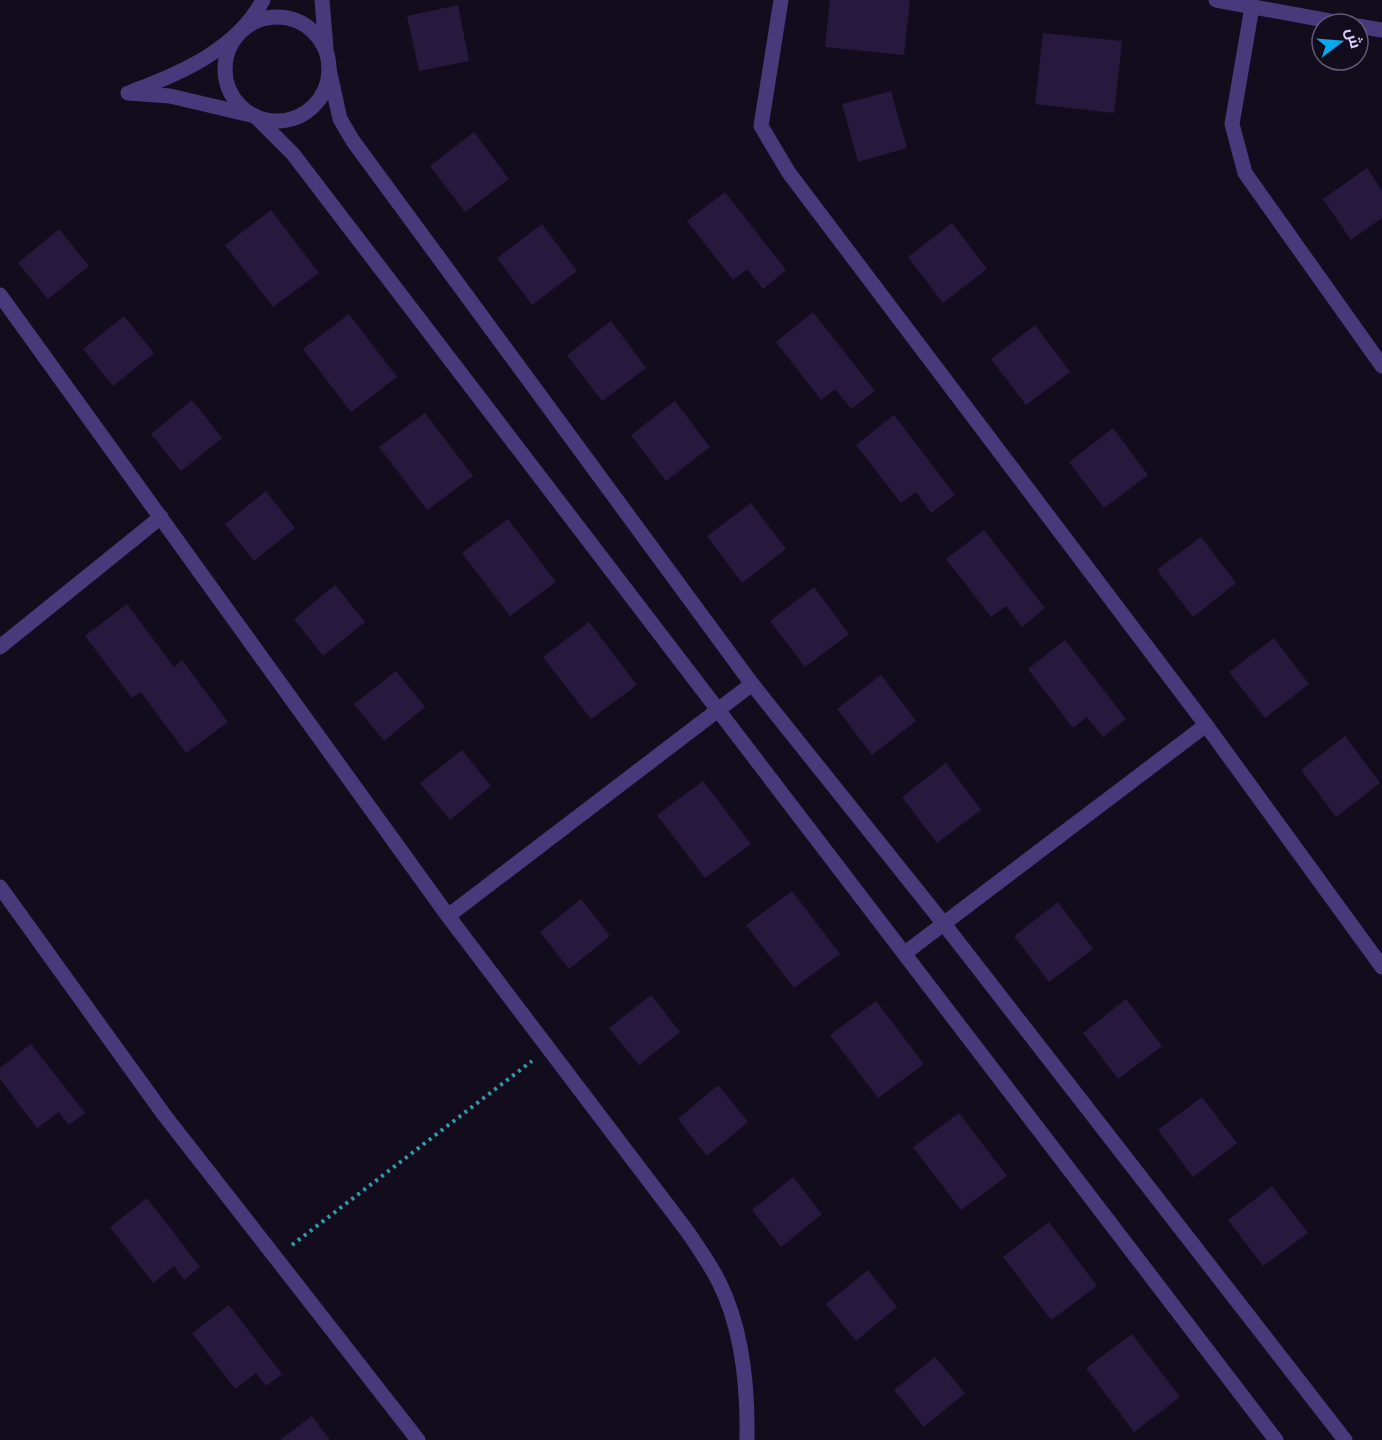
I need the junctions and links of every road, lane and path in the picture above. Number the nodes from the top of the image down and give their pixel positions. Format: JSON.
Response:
{"nodes":[{"id":1,"x":263,"y":0,"type":"edge"},
{"id":2,"x":322,"y":0,"type":"edge"},
{"id":3,"x":781,"y":0,"type":"edge"},
{"id":4,"x":1216,"y":0,"type":"edge"},
{"id":5,"x":1252,"y":7,"type":"junction"},
{"id":6,"x":1310,"y":17,"type":"edge"},
{"id":7,"x":243,"y":29,"type":"junction"},
{"id":8,"x":328,"y":62,"type":"junction"},
{"id":9,"x":255,"y":116,"type":"junction"},
{"id":10,"x":0,"y":296,"type":"edge"},
{"id":11,"x":1382,"y":366,"type":"edge"},
{"id":12,"x":161,"y":517,"type":"junction"},
{"id":13,"x":0,"y":647,"type":"edge"},
{"id":14,"x":752,"y":684,"type":"junction"},
{"id":15,"x":716,"y":709,"type":"junction"},
{"id":16,"x":1206,"y":725,"type":"junction"},
{"id":17,"x":0,"y":888,"type":"edge"},
{"id":18,"x":448,"y":916,"type":"junction"},
{"id":19,"x":944,"y":924,"type":"junction"},
{"id":20,"x":905,"y":953,"type":"junction"},
{"id":21,"x":1382,"y":967,"type":"edge"},
{"id":22,"x":549,"y":1048,"type":"junction"},
{"id":23,"x":276,"y":1258,"type":"junction"},
{"id":24,"x":418,"y":1440,"type":"edge"},
{"id":25,"x":747,"y":1440,"type":"edge"},
{"id":26,"x":1276,"y":1440,"type":"edge"},
{"id":27,"x":1345,"y":1440,"type":"edge"}],
"edges":[{"from":1,"to":7,"type":"street"},
{"from":2,"to":8,"type":"street"},
{"from":3,"to":16,"type":"street"},
{"from":4,"to":5,"type":"street"},
{"from":5,"to":6,"type":"street"},
{"from":5,"to":11,"type":"street"},
{"from":7,"to":8,"type":"street"},
{"from":7,"to":9,"type":"street"},
{"from":7,"to":9,"type":"street"},
{"from":8,"to":9,"type":"street"},
{"from":8,"to":14,"type":"street"},
{"from":9,"to":15,"type":"street"},
{"from":10,"to":12,"type":"street"},
{"from":12,"to":13,"type":"street"},
{"from":12,"to":18,"type":"street"},
{"from":14,"to":15,"type":"street"},
{"from":14,"to":19,"type":"street"},
{"from":15,"to":18,"type":"street"},
{"from":15,"to":20,"type":"street"},
{"from":16,"to":19,"type":"street"},
{"from":16,"to":21,"type":"street"},
{"from":17,"to":23,"type":"street"},
{"from":18,"to":22,"type":"street"},
{"from":19,"to":20,"type":"street"},
{"from":19,"to":27,"type":"street"},
{"from":20,"to":26,"type":"street"},
{"from":22,"to":23,"type":"path"},
{"from":22,"to":25,"type":"street"},
{"from":23,"to":24,"type":"street"}]}
